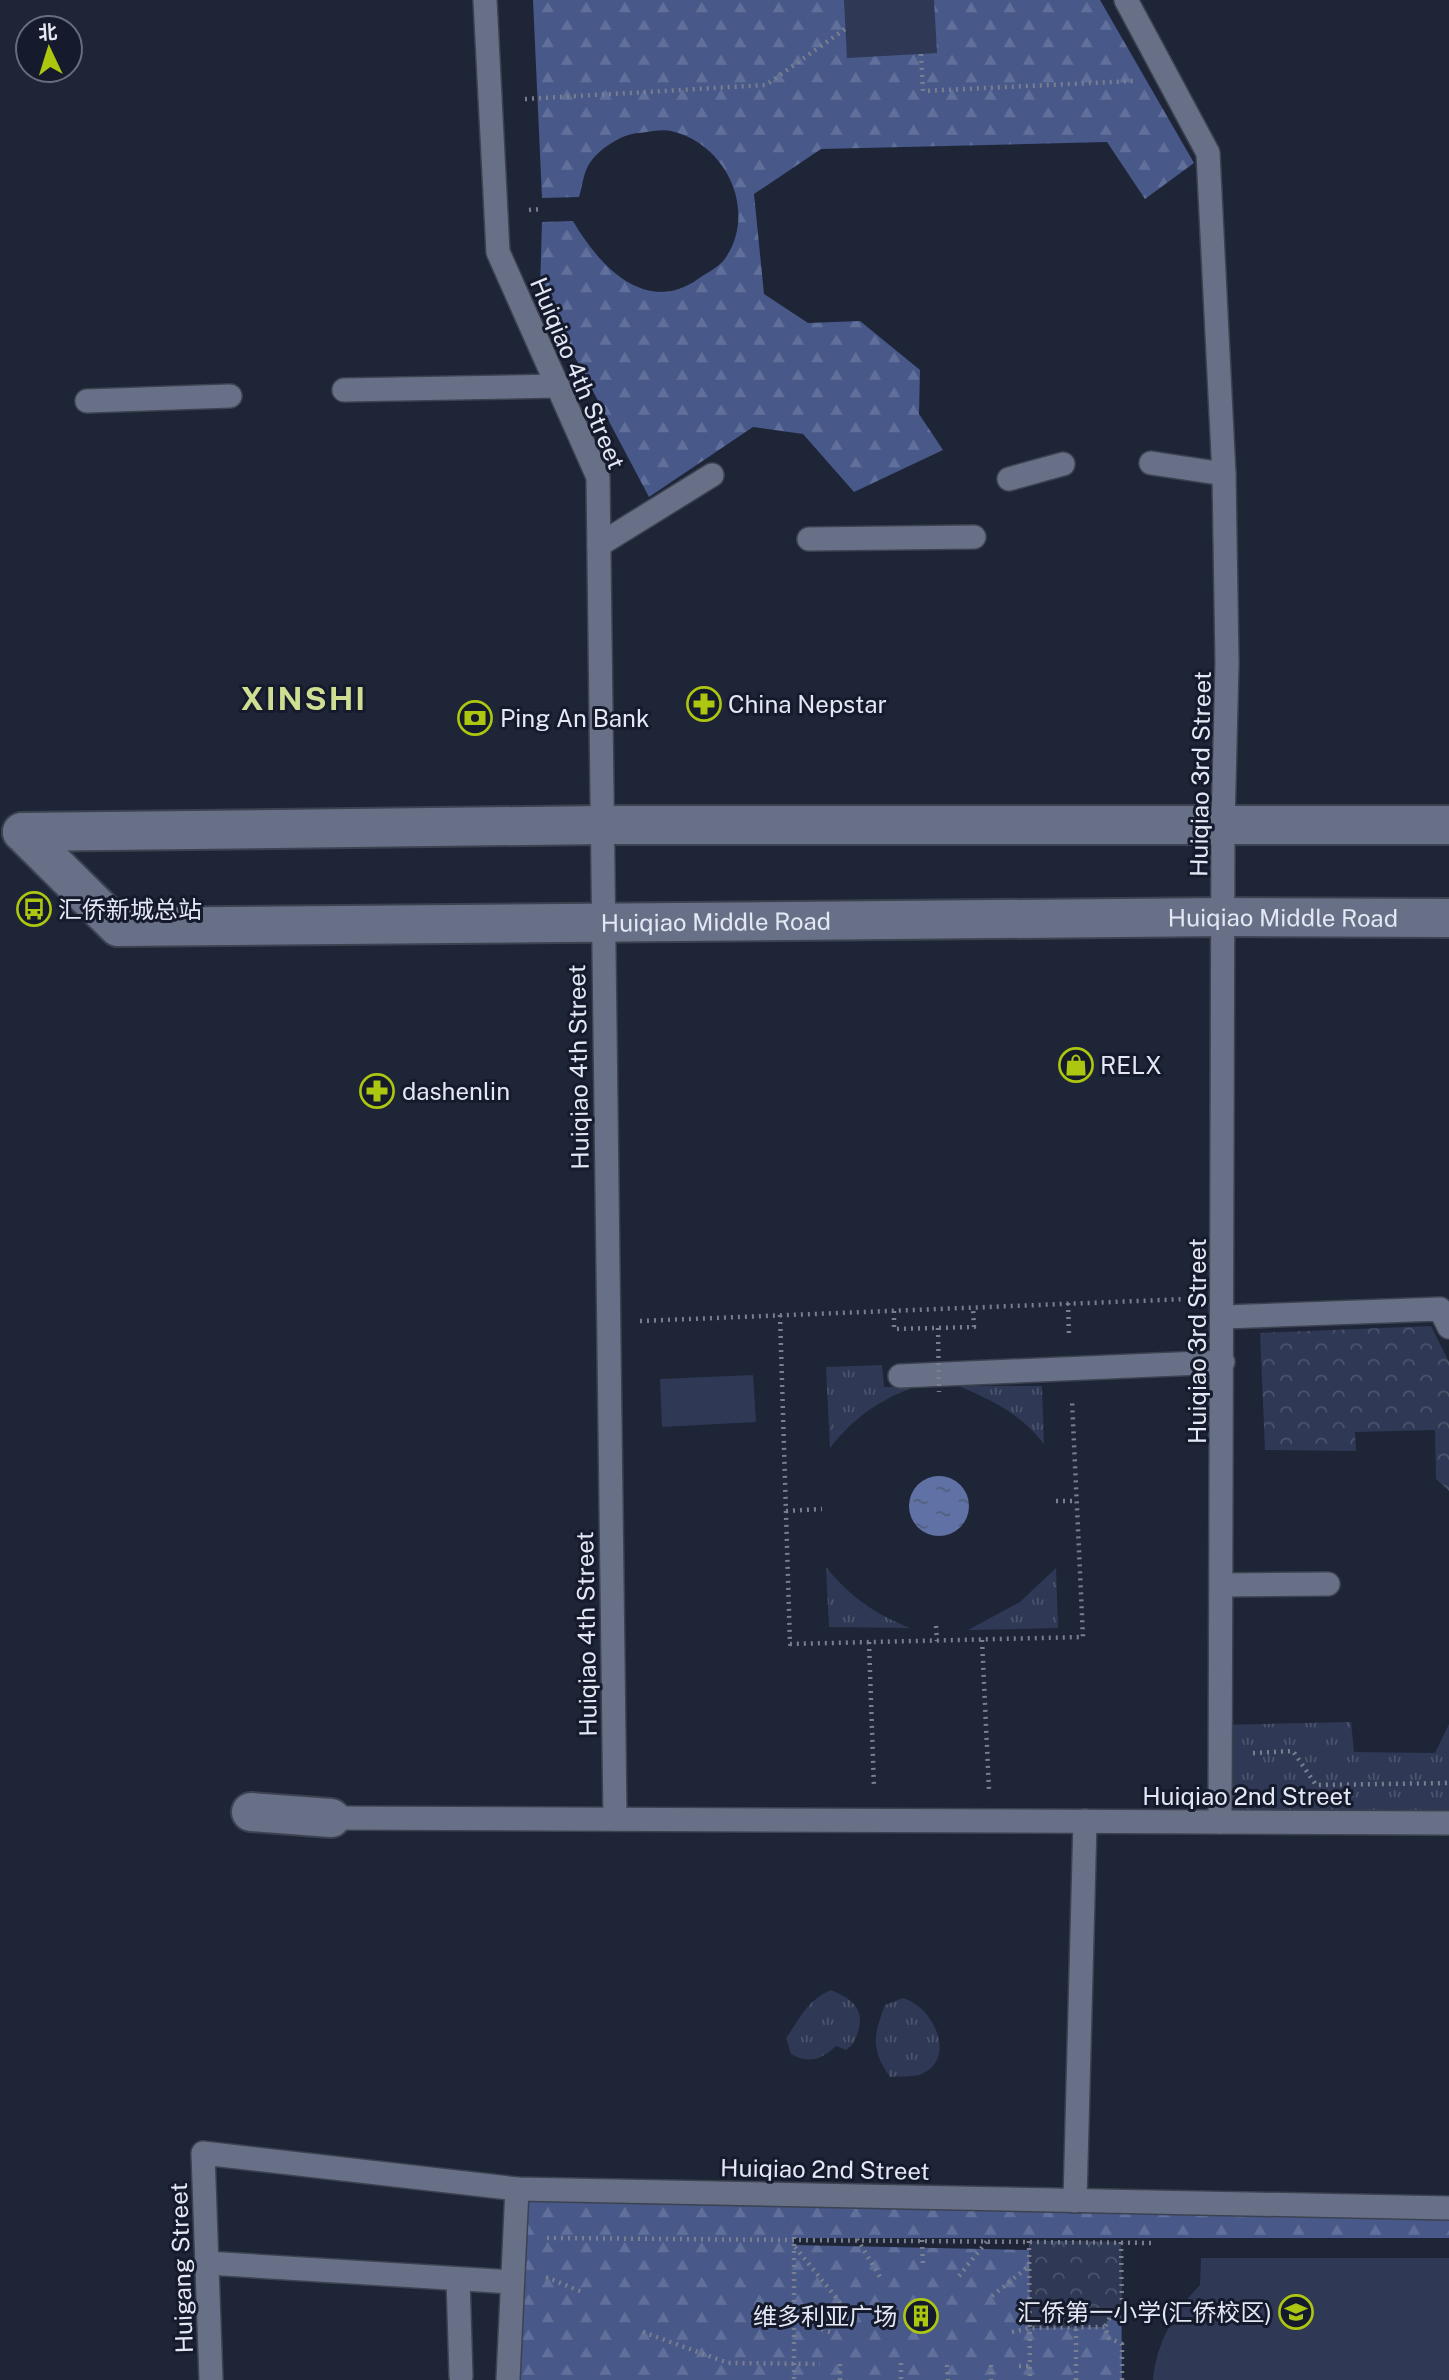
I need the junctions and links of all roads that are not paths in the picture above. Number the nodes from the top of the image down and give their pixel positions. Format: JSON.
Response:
{"nodes":[{"id":1,"x":485,"y":0,"type":"edge"},
{"id":2,"x":1126,"y":0,"type":"edge"},
{"id":3,"x":558,"y":386,"type":"junction"},
{"id":4,"x":345,"y":390,"type":"dead end"},
{"id":5,"x":230,"y":396,"type":"dead end"},
{"id":6,"x":87,"y":401,"type":"dead end"},
{"id":7,"x":1151,"y":463,"type":"dead end"},
{"id":8,"x":1063,"y":464,"type":"dead end"},
{"id":9,"x":1224,"y":474,"type":"junction"},
{"id":10,"x":712,"y":475,"type":"dead end"},
{"id":11,"x":1009,"y":480,"type":"dead end"},
{"id":12,"x":974,"y":537,"type":"dead end"},
{"id":13,"x":809,"y":538,"type":"dead end"},
{"id":14,"x":599,"y":545,"type":"junction"},
{"id":15,"x":1223,"y":824,"type":"junction"},
{"id":16,"x":604,"y":825,"type":"junction"},
{"id":17,"x":1449,"y":825,"type":"edge"},
{"id":18,"x":11,"y":831,"type":"edge"},
{"id":19,"x":1225,"y":916,"type":"junction"},
{"id":20,"x":1449,"y":918,"type":"edge"},
{"id":21,"x":602,"y":923,"type":"junction"},
{"id":22,"x":1224,"y":1307,"type":"junction"},
{"id":23,"x":1449,"y":1327,"type":"edge"},
{"id":24,"x":1223,"y":1362,"type":"junction"},
{"id":25,"x":900,"y":1376,"type":"dead end"},
{"id":26,"x":1328,"y":1584,"type":"dead end"},
{"id":27,"x":1222,"y":1585,"type":"junction"},
{"id":28,"x":251,"y":1812,"type":"dead end"},
{"id":29,"x":331,"y":1818,"type":"joint"},
{"id":30,"x":615,"y":1819,"type":"junction"},
{"id":31,"x":1084,"y":1821,"type":"junction"},
{"id":32,"x":1220,"y":1822,"type":"junction"},
{"id":33,"x":1449,"y":1823,"type":"edge"},
{"id":34,"x":203,"y":2153,"type":"joint"},
{"id":35,"x":517,"y":2189,"type":"junction"},
{"id":36,"x":1075,"y":2200,"type":"junction"},
{"id":37,"x":1449,"y":2208,"type":"edge"},
{"id":38,"x":207,"y":2263,"type":"junction"},
{"id":39,"x":458,"y":2279,"type":"junction"},
{"id":40,"x":512,"y":2282,"type":"junction"},
{"id":41,"x":461,"y":2376,"type":"dead end"},
{"id":42,"x":211,"y":2380,"type":"edge"},
{"id":43,"x":508,"y":2380,"type":"edge"}],
"edges":[{"from":1,"to":3,"type":"lane","name":"Huiqiao 4th Street"},
{"from":2,"to":9,"type":"lane","name":"Huiqiao 3rd Street"},
{"from":3,"to":4,"type":"lane"},
{"from":3,"to":14,"type":"lane","name":"Huiqiao 4th Street"},
{"from":5,"to":6,"type":"lane"},
{"from":7,"to":9,"type":"lane"},
{"from":8,"to":11,"type":"lane"},
{"from":9,"to":15,"type":"lane","name":"Huiqiao 3rd Street"},
{"from":10,"to":14,"type":"lane"},
{"from":12,"to":13,"type":"lane"},
{"from":14,"to":16,"type":"lane","name":"Huiqiao 4th Street"},
{"from":15,"to":16,"type":"street","name":"Huiqiao Middle Road"},
{"from":15,"to":17,"type":"street","name":"Huiqiao Middle Road"},
{"from":15,"to":19,"type":"lane","name":"Huiqiao 3rd Street"},
{"from":16,"to":18,"type":"street","name":"Huiqiao Middle Road"},
{"from":16,"to":21,"type":"lane","name":"Huiqiao 4th Street"},
{"from":18,"to":21,"type":"street","name":"Huiqiao Middle Road"},
{"from":19,"to":20,"type":"street","name":"Huiqiao Middle Road"},
{"from":19,"to":21,"type":"street","name":"Huiqiao Middle Road"},
{"from":19,"to":22,"type":"lane","name":"Huiqiao 3rd Street"},
{"from":21,"to":30,"type":"lane","name":"Huiqiao 4th Street"},
{"from":22,"to":23,"type":"lane"},
{"from":22,"to":24,"type":"lane","name":"Huiqiao 3rd Street"},
{"from":24,"to":25,"type":"lane"},
{"from":24,"to":27,"type":"lane","name":"Huiqiao 3rd Street"},
{"from":26,"to":27,"type":"lane"},
{"from":27,"to":32,"type":"lane","name":"Huiqiao 3rd Street"},
{"from":28,"to":29,"type":"street"},
{"from":29,"to":30,"type":"lane","name":"Huiqiao 2nd Street"},
{"from":30,"to":31,"type":"lane","name":"Huiqiao 2nd Street"},
{"from":31,"to":32,"type":"lane","name":"Huiqiao 2nd Street"},
{"from":31,"to":36,"type":"lane"},
{"from":32,"to":33,"type":"lane","name":"Huiqiao 2nd Street"},
{"from":34,"to":35,"type":"lane","name":"Huiqiao 2nd Street"},
{"from":34,"to":38,"type":"lane","name":"Huigang Street"},
{"from":35,"to":36,"type":"lane","name":"Huiqiao 2nd Street"},
{"from":35,"to":40,"type":"lane"},
{"from":36,"to":37,"type":"lane","name":"Huiqiao 2nd Street"},
{"from":38,"to":39,"type":"lane"},
{"from":38,"to":42,"type":"lane","name":"Huigang Street"},
{"from":39,"to":40,"type":"lane"},
{"from":39,"to":41,"type":"lane"},
{"from":40,"to":43,"type":"lane"}]}
